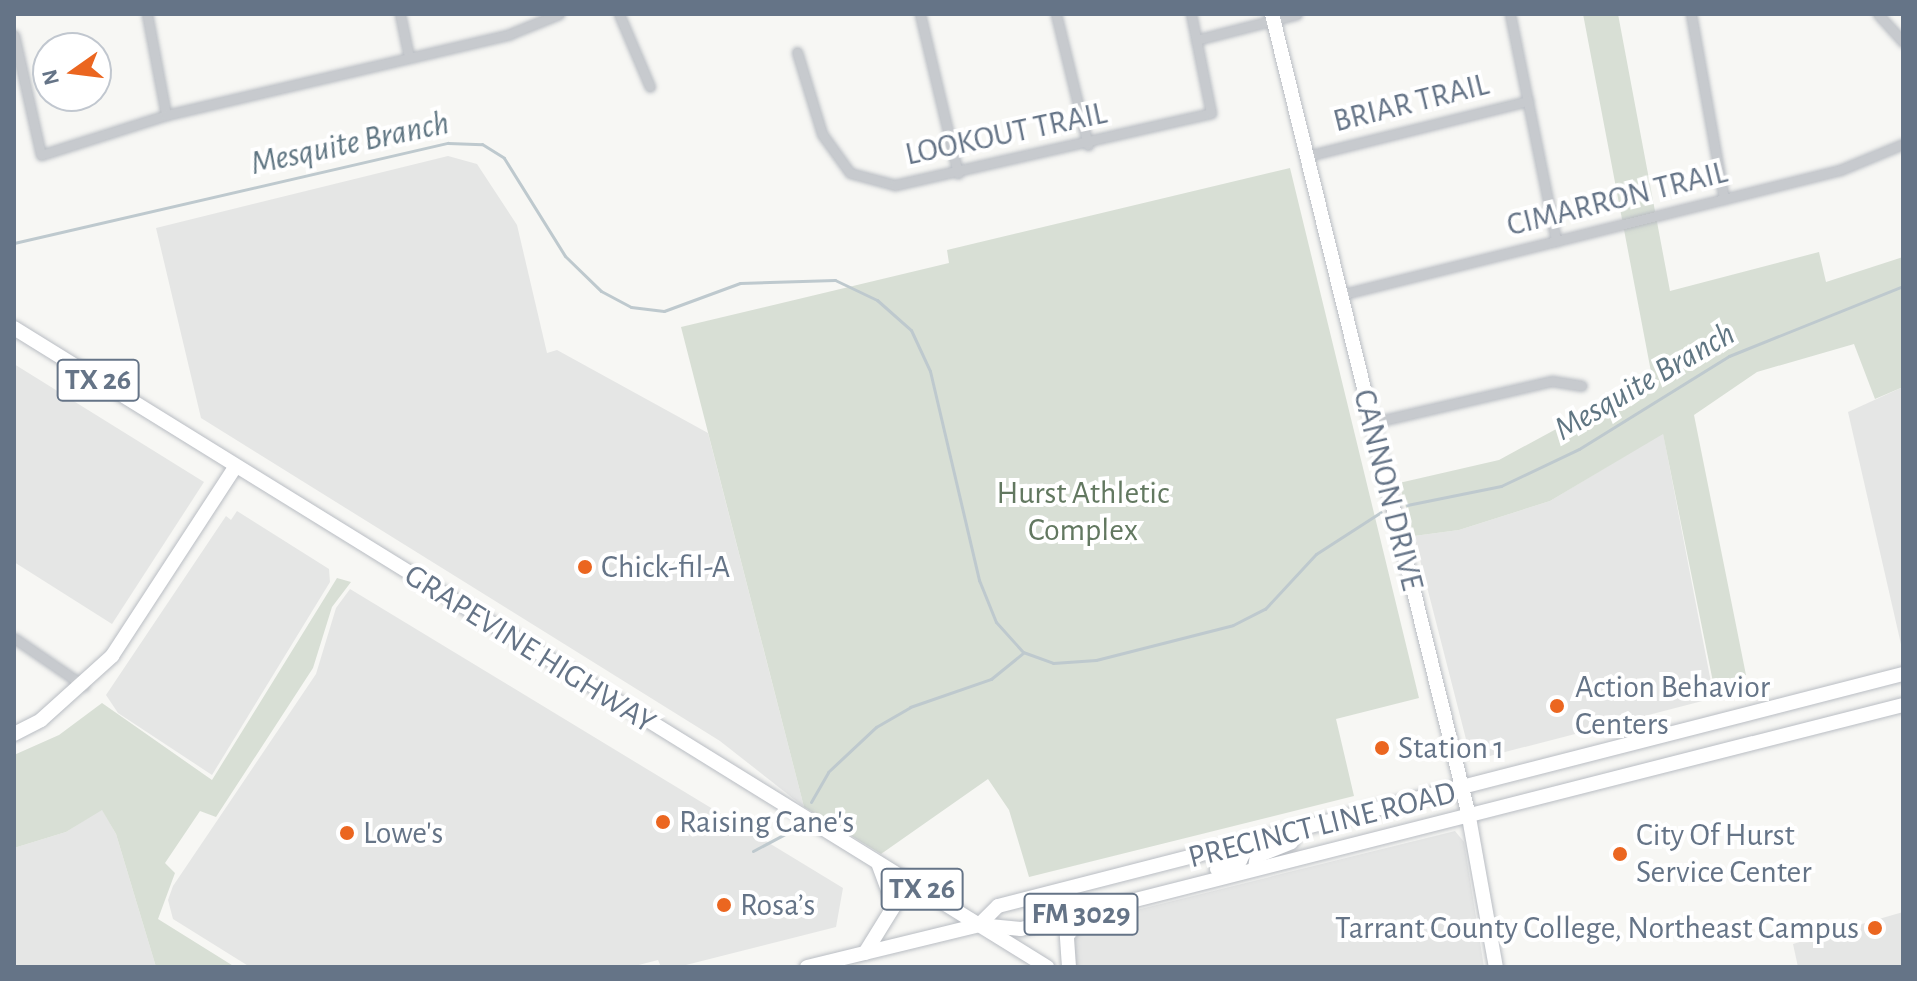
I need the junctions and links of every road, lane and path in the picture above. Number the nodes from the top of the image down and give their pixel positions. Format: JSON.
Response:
{"nodes":[{"id":1,"x":147,"y":14,"type":"edge"},
{"id":2,"x":400,"y":14,"type":"edge"},
{"id":3,"x":559,"y":14,"type":"edge"},
{"id":4,"x":619,"y":14,"type":"edge"},
{"id":5,"x":920,"y":14,"type":"edge"},
{"id":6,"x":1056,"y":14,"type":"edge"},
{"id":7,"x":1191,"y":14,"type":"edge"},
{"id":8,"x":1297,"y":14,"type":"edge"},
{"id":9,"x":1510,"y":14,"type":"edge"},
{"id":10,"x":1691,"y":14,"type":"edge"},
{"id":11,"x":1878,"y":14,"type":"edge"},
{"id":12,"x":1273,"y":17,"type":"edge"},
{"id":13,"x":14,"y":35,"type":"edge"},
{"id":14,"x":1196,"y":40,"type":"junction"},
{"id":15,"x":1903,"y":42,"type":"edge"},
{"id":16,"x":797,"y":52,"type":"dead end"},
{"id":17,"x":409,"y":57,"type":"junction"},
{"id":18,"x":650,"y":87,"type":"dead end"},
{"id":19,"x":1528,"y":101,"type":"junction"},
{"id":20,"x":166,"y":115,"type":"junction"},
{"id":21,"x":1903,"y":144,"type":"edge"},
{"id":22,"x":1088,"y":145,"type":"junction"},
{"id":23,"x":1307,"y":156,"type":"junction"},
{"id":24,"x":958,"y":174,"type":"junction"},
{"id":25,"x":1724,"y":199,"type":"junction"},
{"id":26,"x":1556,"y":241,"type":"junction"},
{"id":27,"x":1340,"y":295,"type":"junction"},
{"id":28,"x":14,"y":328,"type":"edge"},
{"id":29,"x":1582,"y":386,"type":"dead end"},
{"id":30,"x":1371,"y":423,"type":"junction"},
{"id":31,"x":235,"y":467,"type":"junction"},
{"id":32,"x":14,"y":638,"type":"edge"},
{"id":33,"x":1903,"y":674,"type":"edge"},
{"id":34,"x":84,"y":686,"type":"junction"},
{"id":35,"x":1903,"y":705,"type":"edge"},
{"id":36,"x":1738,"y":718,"type":"junction"},
{"id":37,"x":14,"y":734,"type":"edge"},
{"id":38,"x":1745,"y":746,"type":"junction"},
{"id":39,"x":1462,"y":790,"type":"junction"},
{"id":40,"x":1468,"y":812,"type":"junction"},
{"id":41,"x":1297,"y":832,"type":"junction"},
{"id":42,"x":1249,"y":844,"type":"junction"},
{"id":43,"x":878,"y":862,"type":"junction"},
{"id":44,"x":1255,"y":868,"type":"junction"},
{"id":45,"x":1182,"y":888,"type":"junction"},
{"id":46,"x":1085,"y":913,"type":"junction"},
{"id":47,"x":979,"y":925,"type":"junction"},
{"id":48,"x":865,"y":953,"type":"junction"},
{"id":49,"x":807,"y":967,"type":"edge"},
{"id":50,"x":1047,"y":967,"type":"edge"},
{"id":51,"x":1069,"y":967,"type":"edge"},
{"id":52,"x":1496,"y":967,"type":"edge"}],
"edges":[{"from":1,"to":20,"type":"street"},
{"from":2,"to":17,"type":"street"},
{"from":3,"to":17,"type":"street"},
{"from":4,"to":18,"type":"street"},
{"from":5,"to":24,"type":"street"},
{"from":6,"to":22,"type":"street"},
{"from":7,"to":14,"type":"street"},
{"from":8,"to":12,"type":"street"},
{"from":9,"to":19,"type":"street"},
{"from":10,"to":25,"type":"street"},
{"from":11,"to":15,"type":"street"},
{"from":12,"to":14,"type":"street"},
{"from":12,"to":23,"type":"main road","name":"CANNON DRIVE"},
{"from":13,"to":20,"type":"street"},
{"from":14,"to":22,"type":"street","name":"LOOKOUT TRAIL"},
{"from":16,"to":24,"type":"street","name":"LOOKOUT TRAIL"},
{"from":17,"to":20,"type":"street"},
{"from":19,"to":23,"type":"street","name":"BRIAR TRAIL"},
{"from":19,"to":26,"type":"street"},
{"from":21,"to":25,"type":"street","name":"CIMARRON TRAIL"},
{"from":22,"to":24,"type":"street","name":"LOOKOUT TRAIL"},
{"from":23,"to":27,"type":"main road","name":"CANNON DRIVE"},
{"from":25,"to":26,"type":"street","name":"CIMARRON TRAIL"},
{"from":26,"to":27,"type":"street","name":"CIMARRON TRAIL"},
{"from":27,"to":30,"type":"main road","name":"CANNON DRIVE"},
{"from":28,"to":31,"type":"main road","name":"GRAPEVINE HIGHWAY","number":"TX 26"},
{"from":29,"to":30,"type":"street"},
{"from":30,"to":39,"type":"main road","name":"CANNON DRIVE"},
{"from":31,"to":34,"type":"main road"},
{"from":31,"to":43,"type":"main road","name":"GRAPEVINE HIGHWAY","number":"TX 26"},
{"from":32,"to":34,"type":"street"},
{"from":33,"to":36,"type":"main road","name":"PRECINCT LINE ROAD","number":"FM 3029"},
{"from":34,"to":37,"type":"main road"},
{"from":35,"to":38,"type":"main road","name":"PRECINCT LINE ROAD","number":"FM 3029"},
{"from":36,"to":38,"type":"main road"},
{"from":36,"to":39,"type":"main road","name":"PRECINCT LINE ROAD","number":"FM 3029"},
{"from":38,"to":40,"type":"main road","name":"PRECINCT LINE ROAD","number":"FM 3029"},
{"from":39,"to":40,"type":"main road","name":"CANNON DRIVE"},
{"from":39,"to":41,"type":"main road","name":"PRECINCT LINE ROAD","number":"FM 3029"},
{"from":40,"to":44,"type":"main road","name":"PRECINCT LINE ROAD","number":"FM 3029"},
{"from":40,"to":52,"type":"main road","name":"CANNON DRIVE"},
{"from":41,"to":42,"type":"main road","name":"PRECINCT LINE ROAD","number":"FM 3029"},
{"from":41,"to":44,"type":"main road"},
{"from":42,"to":45,"type":"main road"},
{"from":42,"to":47,"type":"main road","name":"PRECINCT LINE ROAD","number":"FM 3029"},
{"from":43,"to":47,"type":"main road","name":"GRAPEVINE HIGHWAY","number":"TX 26"},
{"from":43,"to":48,"type":"main road"},
{"from":44,"to":45,"type":"main road","name":"PRECINCT LINE ROAD","number":"FM 3029"},
{"from":45,"to":46,"type":"main road","name":"PRECINCT LINE ROAD","number":"FM 3029"},
{"from":46,"to":47,"type":"main road","name":"PRECINCT LINE ROAD","number":"FM 3029"},
{"from":46,"to":51,"type":"main road"},
{"from":47,"to":48,"type":"main road","name":"PRECINCT LINE ROAD","number":"FM 3029"},
{"from":47,"to":50,"type":"main road","name":"GRAPEVINE HIGHWAY","number":"TX 26"},
{"from":48,"to":49,"type":"main road","name":"PRECINCT LINE ROAD","number":"FM 3029"}]}
